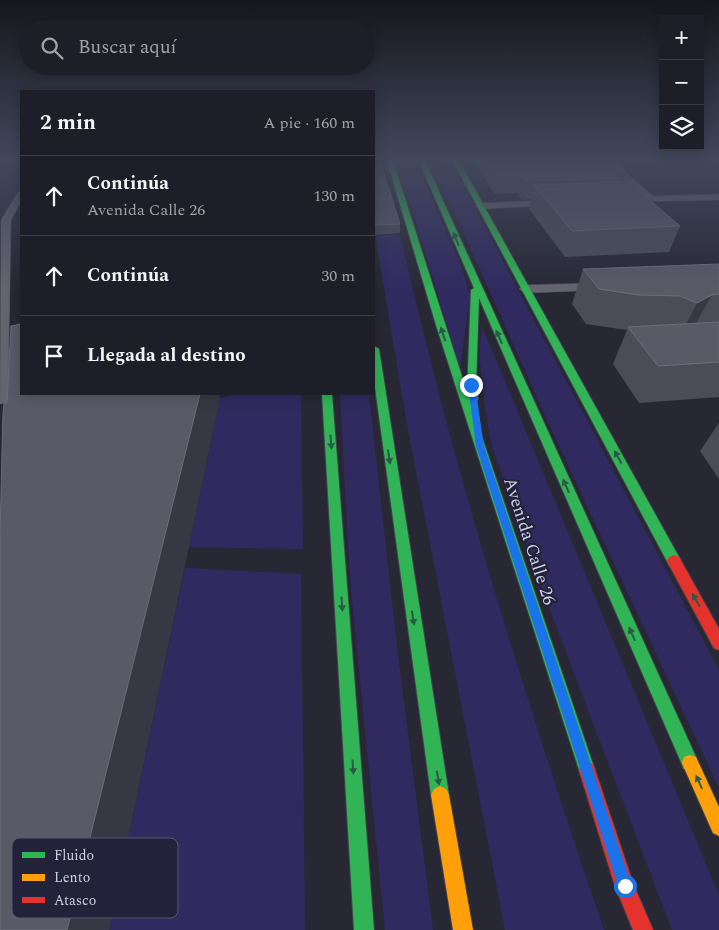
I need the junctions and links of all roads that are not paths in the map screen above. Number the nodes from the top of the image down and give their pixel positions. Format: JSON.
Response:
{"nodes":[{"id":1,"x":15,"y":204,"type":"edge"},
{"id":2,"x":403,"y":204,"type":"edge"},
{"id":3,"x":441,"y":204,"type":"edge"},
{"id":4,"x":512,"y":204,"type":"edge"},
{"id":5,"x":480,"y":206,"type":"joint"},
{"id":6,"x":3,"y":260,"type":"edge"},
{"id":7,"x":475,"y":283,"type":"junction"},
{"id":8,"x":610,"y":286,"type":"edge"},
{"id":9,"x":525,"y":289,"type":"junction"},
{"id":10,"x":5,"y":346,"type":"edge"},
{"id":11,"x":375,"y":356,"type":"edge"},
{"id":12,"x":375,"y":377,"type":"edge"},
{"id":13,"x":380,"y":391,"type":"junction"},
{"id":14,"x":327,"y":395,"type":"edge"},
{"id":15,"x":0,"y":399,"type":"edge"},
{"id":16,"x":480,"y":446,"type":"junction"},
{"id":17,"x":719,"y":643,"type":"edge"},
{"id":18,"x":719,"y":826,"type":"edge"},
{"id":19,"x":449,"y":845,"type":"junction"},
{"id":20,"x":364,"y":930,"type":"edge"},
{"id":21,"x":454,"y":930,"type":"edge"},
{"id":22,"x":462,"y":930,"type":"edge"},
{"id":23,"x":643,"y":930,"type":"edge"}],
"edges":[{"from":1,"to":6,"type":"street"},
{"from":16,"to":2,"type":"main road","name":"Avenida Calle 26","one_way":true},
{"from":7,"to":3,"type":"main road","one_way":true},
{"from":4,"to":5,"type":"street"},
{"from":5,"to":9,"type":"main road"},
{"from":6,"to":10,"type":"street"},
{"from":7,"to":16,"type":"main road"},
{"from":18,"to":7,"type":"main road","one_way":true},
{"from":8,"to":9,"type":"street"},
{"from":17,"to":9,"type":"main road","one_way":true},
{"from":10,"to":15,"type":"street"},
{"from":11,"to":13,"type":"main road"},
{"from":12,"to":13,"type":"main road"},
{"from":13,"to":19,"type":"main road","one_way":true},
{"from":14,"to":20,"type":"main road","one_way":true},
{"from":16,"to":23,"type":"main road","name":"Avenida Calle 26"},
{"from":19,"to":21,"type":"main road"},
{"from":19,"to":22,"type":"main road"}]}
